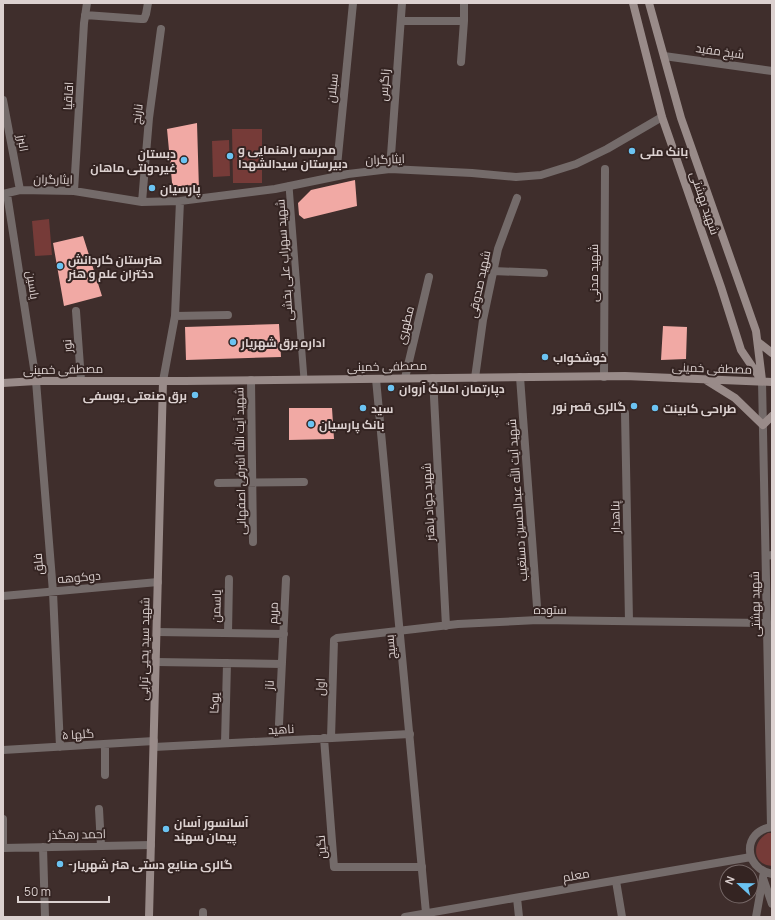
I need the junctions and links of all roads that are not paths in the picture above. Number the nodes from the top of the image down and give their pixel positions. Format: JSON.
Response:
{"nodes":[{"id":1,"x":87,"y":3,"type":"edge"},
{"id":2,"x":148,"y":3,"type":"edge"},
{"id":3,"x":353,"y":3,"type":"edge"},
{"id":4,"x":402,"y":3,"type":"edge"},
{"id":5,"x":464,"y":3,"type":"edge"},
{"id":6,"x":633,"y":3,"type":"edge"},
{"id":7,"x":649,"y":3,"type":"edge"},
{"id":8,"x":85,"y":15,"type":"junction"},
{"id":9,"x":401,"y":21,"type":"junction"},
{"id":10,"x":464,"y":21,"type":"junction"},
{"id":11,"x":161,"y":29,"type":"dead end"},
{"id":12,"x":664,"y":56,"type":"junction"},
{"id":13,"x":461,"y":62,"type":"dead end"},
{"id":14,"x":772,"y":71,"type":"edge"},
{"id":15,"x":3,"y":100,"type":"edge"},
{"id":16,"x":662,"y":117,"type":"junction"},
{"id":17,"x":390,"y":169,"type":"junction"},
{"id":18,"x":605,"y":169,"type":"dead end"},
{"id":19,"x":336,"y":176,"type":"junction"},
{"id":20,"x":289,"y":186,"type":"junction"},
{"id":21,"x":20,"y":190,"type":"junction"},
{"id":22,"x":74,"y":190,"type":"junction"},
{"id":23,"x":5,"y":194,"type":"edge"},
{"id":24,"x":517,"y":198,"type":"dead end"},
{"id":25,"x":180,"y":201,"type":"junction"},
{"id":26,"x":142,"y":202,"type":"junction"},
{"id":27,"x":493,"y":272,"type":"junction"},
{"id":28,"x":544,"y":273,"type":"dead end"},
{"id":29,"x":429,"y":277,"type":"dead end"},
{"id":30,"x":76,"y":311,"type":"dead end"},
{"id":31,"x":228,"y":315,"type":"dead end"},
{"id":32,"x":175,"y":316,"type":"junction"},
{"id":33,"x":758,"y":342,"type":"junction"},
{"id":34,"x":772,"y":353,"type":"edge"},
{"id":35,"x":520,"y":377,"type":"junction"},
{"id":36,"x":604,"y":377,"type":"junction"},
{"id":37,"x":405,"y":378,"type":"junction"},
{"id":38,"x":433,"y":378,"type":"junction"},
{"id":39,"x":475,"y":378,"type":"junction"},
{"id":40,"x":376,"y":379,"type":"junction"},
{"id":41,"x":81,"y":380,"type":"junction"},
{"id":42,"x":251,"y":380,"type":"junction"},
{"id":43,"x":304,"y":380,"type":"junction"},
{"id":44,"x":706,"y":380,"type":"junction"},
{"id":45,"x":36,"y":381,"type":"junction"},
{"id":46,"x":163,"y":381,"type":"junction"},
{"id":47,"x":762,"y":381,"type":"junction"},
{"id":48,"x":772,"y":382,"type":"edge"},
{"id":49,"x":3,"y":383,"type":"edge"},
{"id":50,"x":625,"y":413,"type":"dead end"},
{"id":51,"x":772,"y":416,"type":"edge"},
{"id":52,"x":763,"y":425,"type":"junction"},
{"id":53,"x":252,"y":482,"type":"junction"},
{"id":54,"x":304,"y":482,"type":"dead end"},
{"id":55,"x":218,"y":483,"type":"dead end"},
{"id":56,"x":253,"y":542,"type":"dead end"},
{"id":57,"x":769,"y":556,"type":"edge"},
{"id":58,"x":229,"y":579,"type":"dead end"},
{"id":59,"x":286,"y":579,"type":"dead end"},
{"id":60,"x":158,"y":582,"type":"junction"},
{"id":61,"x":53,"y":592,"type":"junction"},
{"id":62,"x":3,"y":596,"type":"edge"},
{"id":63,"x":538,"y":620,"type":"junction"},
{"id":64,"x":629,"y":621,"type":"junction"},
{"id":65,"x":767,"y":623,"type":"junction"},
{"id":66,"x":446,"y":626,"type":"junction"},
{"id":67,"x":400,"y":631,"type":"junction"},
{"id":68,"x":157,"y":632,"type":"junction"},
{"id":69,"x":228,"y":633,"type":"junction"},
{"id":70,"x":284,"y":634,"type":"junction"},
{"id":71,"x":335,"y":638,"type":"joint"},
{"id":72,"x":283,"y":648,"type":"joint"},
{"id":73,"x":156,"y":662,"type":"junction"},
{"id":74,"x":227,"y":663,"type":"junction"},
{"id":75,"x":282,"y":664,"type":"junction"},
{"id":76,"x":770,"y":715,"type":"edge"},
{"id":77,"x":279,"y":724,"type":"dead end"},
{"id":78,"x":410,"y":734,"type":"junction"},
{"id":79,"x":327,"y":738,"type":"junction"},
{"id":80,"x":225,"y":743,"type":"junction"},
{"id":81,"x":105,"y":744,"type":"junction"},
{"id":82,"x":154,"y":744,"type":"junction"},
{"id":83,"x":60,"y":747,"type":"junction"},
{"id":84,"x":3,"y":750,"type":"edge"},
{"id":85,"x":105,"y":775,"type":"dead end"},
{"id":86,"x":99,"y":809,"type":"dead end"},
{"id":87,"x":3,"y":819,"type":"edge"},
{"id":88,"x":771,"y":827,"type":"edge"},
{"id":89,"x":151,"y":845,"type":"junction"},
{"id":90,"x":101,"y":846,"type":"junction"},
{"id":91,"x":43,"y":847,"type":"junction"},
{"id":92,"x":3,"y":848,"type":"edge"},
{"id":93,"x":751,"y":857,"type":"junction"},
{"id":94,"x":422,"y":867,"type":"junction"},
{"id":95,"x":766,"y":875,"type":"edge"},
{"id":96,"x":616,"y":880,"type":"junction"},
{"id":97,"x":517,"y":898,"type":"junction"},
{"id":98,"x":772,"y":904,"type":"edge"},
{"id":99,"x":427,"y":915,"type":"edge"},
{"id":100,"x":45,"y":917,"type":"edge"},
{"id":101,"x":149,"y":917,"type":"edge"},
{"id":102,"x":404,"y":917,"type":"edge"},
{"id":103,"x":519,"y":917,"type":"edge"},
{"id":104,"x":622,"y":917,"type":"edge"},
{"id":105,"x":756,"y":917,"type":"edge"}],
"edges":[{"from":1,"to":8,"type":"street","name":"اقاقیا"},
{"from":2,"to":8,"type":"street"},
{"from":3,"to":19,"type":"street","name":"سبلان"},
{"from":4,"to":9,"type":"street","name":"زاگرس"},
{"from":5,"to":10,"type":"street"},
{"from":6,"to":16,"type":"main road","name":"شهید بهشتی"},
{"from":7,"to":12,"type":"main road","name":"شهید بهشتی"},
{"from":8,"to":22,"type":"street","name":"اقاقیا"},
{"from":9,"to":10,"type":"street"},
{"from":9,"to":17,"type":"street","name":"زاگرس"},
{"from":10,"to":13,"type":"street"},
{"from":11,"to":26,"type":"street","name":"نارنج"},
{"from":12,"to":14,"type":"street","name":"شیخ مفید"},
{"from":12,"to":33,"type":"main road","name":"شهید بهشتی"},
{"from":15,"to":21,"type":"street","name":"البرز"},
{"from":16,"to":17,"type":"street","name":"ایثارگران"},
{"from":16,"to":47,"type":"main road","name":"شهید بهشتی"},
{"from":17,"to":19,"type":"street","name":"ایثارگران"},
{"from":18,"to":36,"type":"street","name":"شهید مدنی"},
{"from":19,"to":20,"type":"street","name":"ایثارگران"},
{"from":20,"to":25,"type":"street","name":"ایثارگران"},
{"from":20,"to":43,"type":"lane","name":"شهید سهراب علی بخشی"},
{"from":21,"to":22,"type":"street","name":"ایثارگران"},
{"from":21,"to":23,"type":"street","name":"ایثارگران"},
{"from":22,"to":26,"type":"street","name":"ایثارگران"},
{"from":23,"to":45,"type":"street","name":"یاسین"},
{"from":24,"to":27,"type":"street","name":"شهید صدوقی"},
{"from":25,"to":26,"type":"street","name":"ایثارگران"},
{"from":25,"to":32,"type":"street"},
{"from":27,"to":28,"type":"street"},
{"from":27,"to":39,"type":"street","name":"شهید صدوقی"},
{"from":29,"to":37,"type":"street","name":"مطهری"},
{"from":30,"to":41,"type":"street","name":"نور"},
{"from":31,"to":32,"type":"street"},
{"from":32,"to":46,"type":"street"},
{"from":33,"to":34,"type":"main road"},
{"from":33,"to":47,"type":"main road","name":"شهید بهشتی"},
{"from":35,"to":36,"type":"main road","name":"مصطفی خمینی"},
{"from":35,"to":39,"type":"main road","name":"مصطفی خمینی"},
{"from":35,"to":63,"type":"street","name":"شهید آیت الله عبدالحسین دستغیب"},
{"from":36,"to":44,"type":"main road","name":"مصطفی خمینی"},
{"from":37,"to":38,"type":"main road","name":"مصطفی خمینی"},
{"from":37,"to":40,"type":"main road","name":"مصطفی خمینی"},
{"from":38,"to":39,"type":"main road","name":"مصطفی خمینی"},
{"from":38,"to":66,"type":"street","name":"شهید جواد باهنر"},
{"from":40,"to":43,"type":"main road","name":"مصطفی خمینی"},
{"from":40,"to":67,"type":"street","name":"بسیج"},
{"from":41,"to":45,"type":"main road","name":"مصطفی خمینی"},
{"from":41,"to":46,"type":"main road","name":"مصطفی خمینی"},
{"from":42,"to":43,"type":"main road","name":"مصطفی خمینی"},
{"from":42,"to":46,"type":"main road","name":"مصطفی خمینی"},
{"from":42,"to":53,"type":"street","name":"شهید آیت الله اشرفی اصفهانی"},
{"from":44,"to":47,"type":"main road","name":"مصطفی خمینی"},
{"from":44,"to":52,"type":"main road"},
{"from":45,"to":49,"type":"main road","name":"مصطفی خمینی"},
{"from":45,"to":61,"type":"street","name":"فلق"},
{"from":46,"to":60,"type":"main road","name":"شهید سید یحیی ترابی"},
{"from":47,"to":48,"type":"main road","name":"مصطفی خمینی"},
{"from":47,"to":52,"type":"street","name":"شهید بهشتی"},
{"from":50,"to":64,"type":"street","name":"پناهدار"},
{"from":51,"to":52,"type":"main road"},
{"from":52,"to":57,"type":"street","name":"شهید بهشتی"},
{"from":53,"to":54,"type":"street"},
{"from":53,"to":55,"type":"street"},
{"from":53,"to":56,"type":"street","name":"شهید آیت الله اشرفی اصفهانی"},
{"from":57,"to":65,"type":"street","name":"شهید بهشتی"},
{"from":58,"to":69,"type":"street","name":"یاسمن"},
{"from":59,"to":70,"type":"street","name":"مریم"},
{"from":60,"to":61,"type":"street","name":"دوکوهه"},
{"from":60,"to":68,"type":"main road","name":"شهید سید یحیی ترابی"},
{"from":61,"to":62,"type":"street","name":"دوکوهه"},
{"from":61,"to":83,"type":"street","name":"فلق"},
{"from":63,"to":64,"type":"street","name":"ستوده"},
{"from":63,"to":66,"type":"street","name":"ستوده"},
{"from":64,"to":65,"type":"street","name":"ستوده"},
{"from":65,"to":76,"type":"street","name":"شهید بهشتی"},
{"from":66,"to":67,"type":"street","name":"ستوده"},
{"from":67,"to":71,"type":"street","name":"ستوده"},
{"from":67,"to":78,"type":"street","name":"بسیج"},
{"from":68,"to":69,"type":"street"},
{"from":68,"to":73,"type":"main road","name":"شهید سید یحیی ترابی"},
{"from":69,"to":70,"type":"street"},
{"from":70,"to":72,"type":"street","name":"مریم"},
{"from":71,"to":79,"type":"street","name":"اول"},
{"from":72,"to":75,"type":"street","name":"ناز"},
{"from":73,"to":74,"type":"street"},
{"from":73,"to":82,"type":"main road","name":"شهید سید یحیی ترابی"},
{"from":74,"to":75,"type":"street"},
{"from":74,"to":80,"type":"street","name":"یوکا"},
{"from":75,"to":77,"type":"street","name":"ناز"},
{"from":76,"to":88,"type":"street","name":"شهید بهشتی"},
{"from":78,"to":79,"type":"street","name":"ناهید"},
{"from":78,"to":94,"type":"street","name":"بسیج"},
{"from":79,"to":80,"type":"street","name":"ناهید"},
{"from":79,"to":94,"type":"street","name":"نگین"},
{"from":80,"to":82,"type":"street","name":"ناهید"},
{"from":81,"to":82,"type":"street","name":"گلها ۵"},
{"from":81,"to":83,"type":"street","name":"گلها ۵"},
{"from":81,"to":85,"type":"street"},
{"from":82,"to":89,"type":"main road","name":"شهید سید یحیی ترابی"},
{"from":83,"to":84,"type":"street","name":"گلها ۵"},
{"from":86,"to":90,"type":"street"},
{"from":87,"to":92,"type":"street"},
{"from":88,"to":93,"type":"street"},
{"from":89,"to":90,"type":"street","name":"احمد رهگذر"},
{"from":89,"to":101,"type":"main road","name":"شهید سید یحیی ترابی"},
{"from":90,"to":91,"type":"street","name":"احمد رهگذر"},
{"from":91,"to":92,"type":"street","name":"احمد رهگذر"},
{"from":91,"to":100,"type":"street"},
{"from":93,"to":95,"type":"street"},
{"from":93,"to":96,"type":"street","name":"معلم"},
{"from":94,"to":99,"type":"street","name":"بسیج"},
{"from":95,"to":98,"type":"street"},
{"from":95,"to":105,"type":"street"},
{"from":96,"to":97,"type":"street","name":"معلم"},
{"from":96,"to":104,"type":"street"},
{"from":97,"to":99,"type":"street","name":"معلم"},
{"from":97,"to":103,"type":"street"},
{"from":99,"to":102,"type":"street","name":"معلم"}]}
